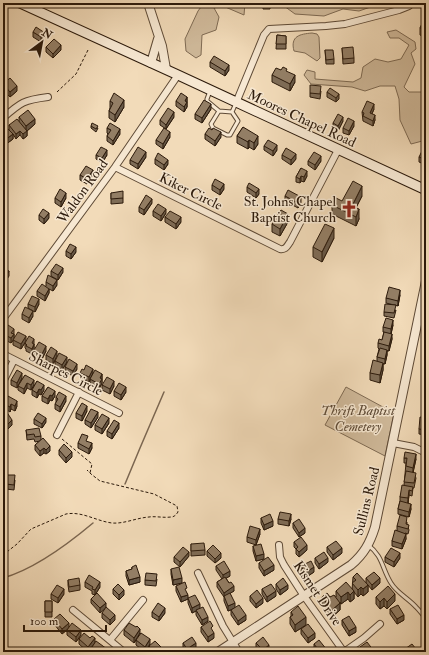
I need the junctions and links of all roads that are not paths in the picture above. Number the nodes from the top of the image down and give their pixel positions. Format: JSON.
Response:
{"nodes":[{"id":1,"x":20,"y":3,"type":"edge"},
{"id":2,"x":148,"y":3,"type":"edge"},
{"id":3,"x":412,"y":3,"type":"edge"},
{"id":4,"x":158,"y":39,"type":"junction"},
{"id":5,"x":151,"y":63,"type":"junction"},
{"id":6,"x":166,"y":70,"type":"junction"},
{"id":7,"x":178,"y":75,"type":"junction"},
{"id":8,"x":210,"y":90,"type":"junction"},
{"id":9,"x":48,"y":97,"type":"dead end"},
{"id":10,"x":236,"y":103,"type":"junction"},
{"id":11,"x":219,"y":111,"type":"junction"},
{"id":12,"x":232,"y":112,"type":"junction"},
{"id":13,"x":3,"y":118,"type":"edge"},
{"id":14,"x":338,"y":150,"type":"junction"},
{"id":15,"x":115,"y":167,"type":"junction"},
{"id":16,"x":426,"y":190,"type":"edge"},
{"id":17,"x":426,"y":281,"type":"edge"},
{"id":18,"x":3,"y":319,"type":"edge"},
{"id":19,"x":3,"y":354,"type":"edge"},
{"id":20,"x":14,"y":360,"type":"junction"},
{"id":21,"x":3,"y":382,"type":"edge"},
{"id":22,"x":79,"y":392,"type":"junction"},
{"id":23,"x":118,"y":413,"type":"dead end"},
{"id":24,"x":57,"y":435,"type":"dead end"},
{"id":25,"x":393,"y":443,"type":"junction"},
{"id":26,"x":426,"y":453,"type":"edge"},
{"id":27,"x":279,"y":545,"type":"dead end"},
{"id":28,"x":368,"y":545,"type":"junction"},
{"id":29,"x":198,"y":573,"type":"dead end"},
{"id":30,"x":304,"y":596,"type":"junction"},
{"id":31,"x":143,"y":600,"type":"dead end"},
{"id":32,"x":73,"y":610,"type":"dead end"},
{"id":33,"x":426,"y":619,"type":"edge"},
{"id":34,"x":380,"y":624,"type":"dead end"},
{"id":35,"x":110,"y":640,"type":"junction"},
{"id":36,"x":233,"y":643,"type":"junction"},
{"id":37,"x":124,"y":652,"type":"edge"},
{"id":38,"x":218,"y":652,"type":"edge"},
{"id":39,"x":239,"y":652,"type":"edge"},
{"id":40,"x":344,"y":652,"type":"edge"}],
"edges":[{"from":1,"to":5,"type":"main road","name":"Moores Chapel Road"},
{"from":2,"to":4,"type":"street"},
{"from":3,"to":10,"type":"street"},
{"from":4,"to":5,"type":"street"},
{"from":4,"to":6,"type":"street"},
{"from":5,"to":6,"type":"main road","name":"Moores Chapel Road"},
{"from":6,"to":7,"type":"main road","name":"Moores Chapel Road"},
{"from":7,"to":8,"type":"main road","name":"Moores Chapel Road"},
{"from":7,"to":15,"type":"street","name":"Waldon Road"},
{"from":8,"to":10,"type":"main road","name":"Moores Chapel Road"},
{"from":8,"to":11,"type":"lane"},
{"from":9,"to":13,"type":"street"},
{"from":10,"to":12,"type":"lane"},
{"from":10,"to":14,"type":"main road","name":"Moores Chapel Road"},
{"from":11,"to":12,"type":"lane"},
{"from":11,"to":12,"type":"lane"},
{"from":14,"to":15,"type":"street","name":"Kiker Circle"},
{"from":14,"to":16,"type":"main road","name":"Moores Chapel Road"},
{"from":15,"to":18,"type":"street","name":"Waldon Road"},
{"from":17,"to":25,"type":"street","name":"Sullins Road"},
{"from":19,"to":20,"type":"street","name":"Sharpes Circle"},
{"from":20,"to":21,"type":"street"},
{"from":20,"to":22,"type":"street","name":"Sharpes Circle"},
{"from":22,"to":23,"type":"street","name":"Sharpes Circle"},
{"from":22,"to":24,"type":"street"},
{"from":25,"to":26,"type":"street"},
{"from":25,"to":28,"type":"street","name":"Sullins Road"},
{"from":27,"to":30,"type":"street","name":"Kismet Drive"},
{"from":28,"to":30,"type":"street","name":"Sullins Road"},
{"from":28,"to":33,"type":"lane"},
{"from":29,"to":36,"type":"street"},
{"from":30,"to":36,"type":"street","name":"Sullins Road"},
{"from":30,"to":40,"type":"street","name":"Kismet Drive"},
{"from":31,"to":35,"type":"street"},
{"from":32,"to":35,"type":"street"},
{"from":34,"to":40,"type":"street"},
{"from":35,"to":37,"type":"street"},
{"from":36,"to":38,"type":"street","name":"Sullins Road"},
{"from":36,"to":39,"type":"street"}]}
